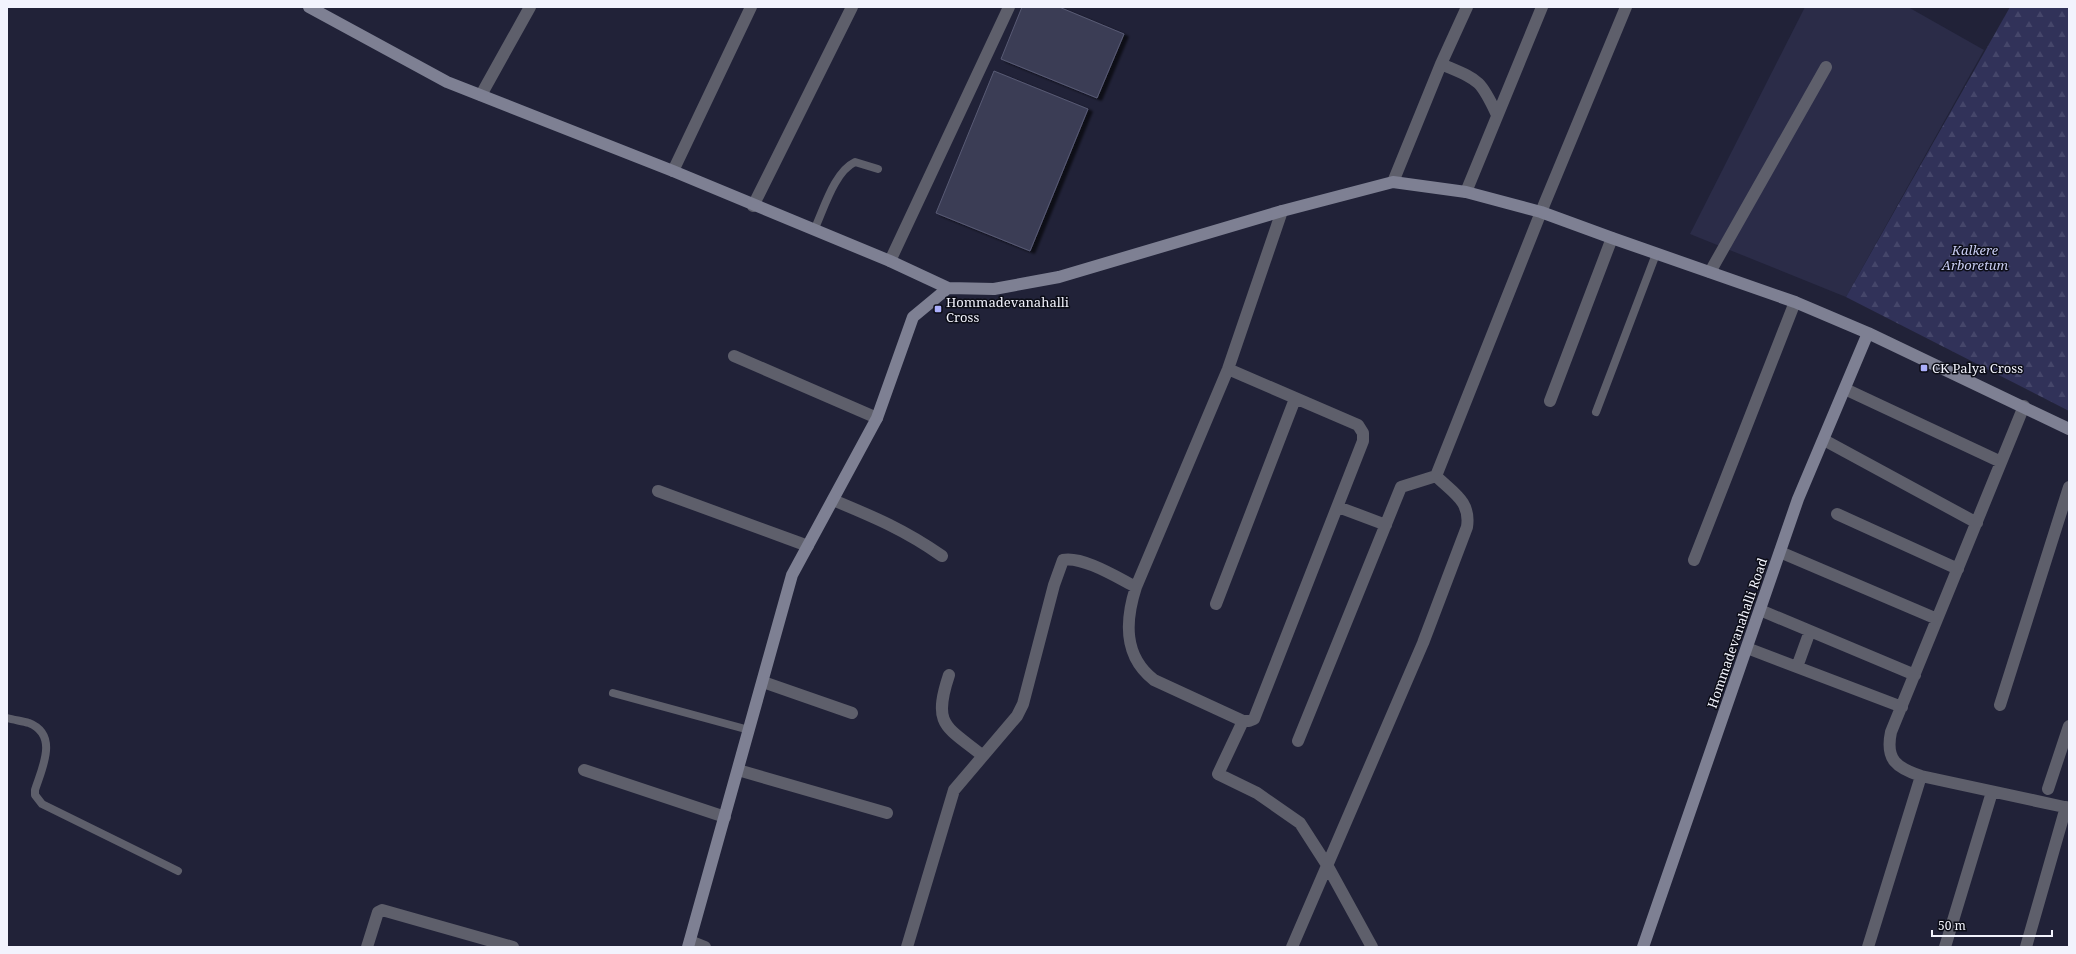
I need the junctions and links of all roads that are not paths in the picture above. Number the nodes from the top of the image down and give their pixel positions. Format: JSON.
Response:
{"nodes":[{"id":1,"x":310,"y":7,"type":"edge"},
{"id":2,"x":530,"y":7,"type":"edge"},
{"id":3,"x":750,"y":7,"type":"edge"},
{"id":4,"x":852,"y":7,"type":"edge"},
{"id":5,"x":1010,"y":7,"type":"edge"},
{"id":6,"x":1467,"y":7,"type":"edge"},
{"id":7,"x":1542,"y":7,"type":"edge"},
{"id":8,"x":1626,"y":7,"type":"edge"},
{"id":9,"x":1441,"y":64,"type":"junction"},
{"id":10,"x":1826,"y":67,"type":"dead end"},
{"id":11,"x":480,"y":95,"type":"junction"},
{"id":12,"x":1496,"y":115,"type":"junction"},
{"id":13,"x":878,"y":169,"type":"dead end"},
{"id":14,"x":673,"y":171,"type":"junction"},
{"id":15,"x":1393,"y":182,"type":"junction"},
{"id":16,"x":1466,"y":192,"type":"junction"},
{"id":17,"x":753,"y":206,"type":"junction"},
{"id":18,"x":1282,"y":211,"type":"junction"},
{"id":19,"x":1541,"y":212,"type":"junction"},
{"id":20,"x":814,"y":230,"type":"junction"},
{"id":21,"x":1612,"y":238,"type":"junction"},
{"id":22,"x":1656,"y":254,"type":"junction"},
{"id":23,"x":890,"y":261,"type":"junction"},
{"id":24,"x":1710,"y":272,"type":"junction"},
{"id":25,"x":948,"y":288,"type":"junction"},
{"id":26,"x":1795,"y":302,"type":"junction"},
{"id":27,"x":1868,"y":333,"type":"junction"},
{"id":28,"x":734,"y":356,"type":"dead end"},
{"id":29,"x":1228,"y":369,"type":"junction"},
{"id":30,"x":1845,"y":389,"type":"junction"},
{"id":31,"x":1296,"y":399,"type":"junction"},
{"id":32,"x":1550,"y":401,"type":"dead end"},
{"id":33,"x":2024,"y":406,"type":"junction"},
{"id":34,"x":1596,"y":412,"type":"dead end"},
{"id":35,"x":876,"y":418,"type":"junction"},
{"id":36,"x":2069,"y":429,"type":"edge"},
{"id":37,"x":1824,"y":440,"type":"junction"},
{"id":38,"x":2001,"y":462,"type":"junction"},
{"id":39,"x":1436,"y":476,"type":"junction"},
{"id":40,"x":2069,"y":487,"type":"edge"},
{"id":41,"x":658,"y":492,"type":"dead end"},
{"id":42,"x":833,"y":500,"type":"junction"},
{"id":43,"x":1338,"y":507,"type":"junction"},
{"id":44,"x":1837,"y":514,"type":"dead end"},
{"id":45,"x":1977,"y":523,"type":"junction"},
{"id":46,"x":1386,"y":525,"type":"junction"},
{"id":47,"x":808,"y":546,"type":"junction"},
{"id":48,"x":1780,"y":552,"type":"junction"},
{"id":49,"x":942,"y":556,"type":"dead end"},
{"id":50,"x":1694,"y":560,"type":"dead end"},
{"id":51,"x":1958,"y":569,"type":"junction"},
{"id":52,"x":1136,"y":587,"type":"junction"},
{"id":53,"x":1216,"y":604,"type":"dead end"},
{"id":54,"x":1760,"y":610,"type":"junction"},
{"id":55,"x":1937,"y":620,"type":"junction"},
{"id":56,"x":1810,"y":631,"type":"junction"},
{"id":57,"x":1747,"y":648,"type":"junction"},
{"id":58,"x":1798,"y":667,"type":"junction"},
{"id":59,"x":948,"y":675,"type":"dead end"},
{"id":60,"x":1914,"y":675,"type":"junction"},
{"id":61,"x":763,"y":682,"type":"junction"},
{"id":62,"x":613,"y":693,"type":"dead end"},
{"id":63,"x":2000,"y":706,"type":"dead end"},
{"id":64,"x":1902,"y":707,"type":"junction"},
{"id":65,"x":852,"y":713,"type":"dead end"},
{"id":66,"x":7,"y":718,"type":"edge"},
{"id":67,"x":1243,"y":721,"type":"junction"},
{"id":68,"x":2069,"y":726,"type":"edge"},
{"id":69,"x":749,"y":730,"type":"junction"},
{"id":70,"x":1298,"y":741,"type":"dead end"},
{"id":71,"x":983,"y":756,"type":"junction"},
{"id":72,"x":584,"y":770,"type":"dead end"},
{"id":73,"x":738,"y":770,"type":"junction"},
{"id":74,"x":1921,"y":776,"type":"junction"},
{"id":75,"x":2048,"y":789,"type":"dead end"},
{"id":76,"x":1992,"y":792,"type":"junction"},
{"id":77,"x":2067,"y":807,"type":"edge"},
{"id":78,"x":887,"y":813,"type":"dead end"},
{"id":79,"x":725,"y":817,"type":"junction"},
{"id":80,"x":1327,"y":865,"type":"junction"},
{"id":81,"x":178,"y":871,"type":"dead end"},
{"id":82,"x":689,"y":944,"type":"edge"},
{"id":83,"x":367,"y":947,"type":"edge"},
{"id":84,"x":513,"y":947,"type":"edge"},
{"id":85,"x":705,"y":947,"type":"edge"},
{"id":86,"x":907,"y":947,"type":"edge"},
{"id":87,"x":1292,"y":947,"type":"edge"},
{"id":88,"x":1372,"y":947,"type":"edge"},
{"id":89,"x":1644,"y":947,"type":"edge"},
{"id":90,"x":1868,"y":947,"type":"edge"},
{"id":91,"x":1945,"y":947,"type":"edge"},
{"id":92,"x":2026,"y":947,"type":"edge"}],
"edges":[{"from":1,"to":11,"type":"main road"},
{"from":2,"to":11,"type":"street"},
{"from":3,"to":14,"type":"street"},
{"from":4,"to":17,"type":"street"},
{"from":5,"to":23,"type":"street"},
{"from":6,"to":9,"type":"street"},
{"from":7,"to":12,"type":"street"},
{"from":8,"to":19,"type":"street"},
{"from":9,"to":12,"type":"street"},
{"from":9,"to":15,"type":"street"},
{"from":10,"to":24,"type":"street"},
{"from":11,"to":14,"type":"main road"},
{"from":12,"to":16,"type":"street"},
{"from":13,"to":20,"type":"lane"},
{"from":14,"to":17,"type":"main road"},
{"from":15,"to":16,"type":"main road"},
{"from":15,"to":18,"type":"main road"},
{"from":16,"to":19,"type":"main road"},
{"from":17,"to":20,"type":"main road"},
{"from":18,"to":25,"type":"main road"},
{"from":18,"to":29,"type":"street"},
{"from":19,"to":21,"type":"main road"},
{"from":19,"to":39,"type":"street"},
{"from":20,"to":23,"type":"main road"},
{"from":21,"to":22,"type":"main road"},
{"from":21,"to":32,"type":"street"},
{"from":22,"to":24,"type":"main road"},
{"from":22,"to":34,"type":"lane"},
{"from":23,"to":25,"type":"main road"},
{"from":24,"to":26,"type":"main road"},
{"from":25,"to":35,"type":"main road"},
{"from":26,"to":27,"type":"main road"},
{"from":26,"to":50,"type":"street"},
{"from":27,"to":30,"type":"main road","name":"Hommadevanahalli Road"},
{"from":27,"to":33,"type":"main road"},
{"from":28,"to":35,"type":"street"},
{"from":29,"to":31,"type":"street"},
{"from":29,"to":52,"type":"street"},
{"from":30,"to":37,"type":"main road","name":"Hommadevanahalli Road"},
{"from":30,"to":38,"type":"street"},
{"from":31,"to":43,"type":"street"},
{"from":31,"to":53,"type":"street"},
{"from":33,"to":36,"type":"main road"},
{"from":33,"to":38,"type":"street"},
{"from":35,"to":42,"type":"main road"},
{"from":37,"to":45,"type":"street"},
{"from":37,"to":48,"type":"main road","name":"Hommadevanahalli Road"},
{"from":38,"to":45,"type":"street"},
{"from":39,"to":46,"type":"street"},
{"from":39,"to":80,"type":"street"},
{"from":40,"to":63,"type":"street"},
{"from":41,"to":47,"type":"street"},
{"from":42,"to":47,"type":"main road"},
{"from":42,"to":49,"type":"street"},
{"from":43,"to":46,"type":"street"},
{"from":43,"to":67,"type":"street"},
{"from":44,"to":51,"type":"street"},
{"from":45,"to":51,"type":"street"},
{"from":46,"to":70,"type":"street"},
{"from":47,"to":61,"type":"main road"},
{"from":48,"to":54,"type":"main road","name":"Hommadevanahalli Road"},
{"from":48,"to":55,"type":"street"},
{"from":51,"to":55,"type":"street"},
{"from":52,"to":67,"type":"street"},
{"from":52,"to":71,"type":"street"},
{"from":54,"to":56,"type":"street"},
{"from":54,"to":57,"type":"main road","name":"Hommadevanahalli Road"},
{"from":55,"to":60,"type":"street"},
{"from":56,"to":58,"type":"street"},
{"from":56,"to":60,"type":"street"},
{"from":57,"to":58,"type":"street"},
{"from":57,"to":89,"type":"main road","name":"Hommadevanahalli Road"},
{"from":58,"to":64,"type":"street"},
{"from":59,"to":71,"type":"street"},
{"from":60,"to":64,"type":"street"},
{"from":61,"to":65,"type":"street"},
{"from":61,"to":69,"type":"main road"},
{"from":62,"to":69,"type":"lane"},
{"from":64,"to":74,"type":"street"},
{"from":66,"to":81,"type":"lane"},
{"from":67,"to":80,"type":"street"},
{"from":68,"to":75,"type":"street"},
{"from":69,"to":73,"type":"main road"},
{"from":71,"to":86,"type":"street"},
{"from":72,"to":79,"type":"street"},
{"from":73,"to":78,"type":"street"},
{"from":73,"to":79,"type":"main road"},
{"from":74,"to":76,"type":"street"},
{"from":74,"to":90,"type":"street"},
{"from":76,"to":77,"type":"street"},
{"from":76,"to":91,"type":"street"},
{"from":77,"to":92,"type":"street"},
{"from":79,"to":82,"type":"main road"},
{"from":80,"to":87,"type":"street"},
{"from":80,"to":88,"type":"street"},
{"from":82,"to":85,"type":"street"},
{"from":83,"to":84,"type":"street"}]}
